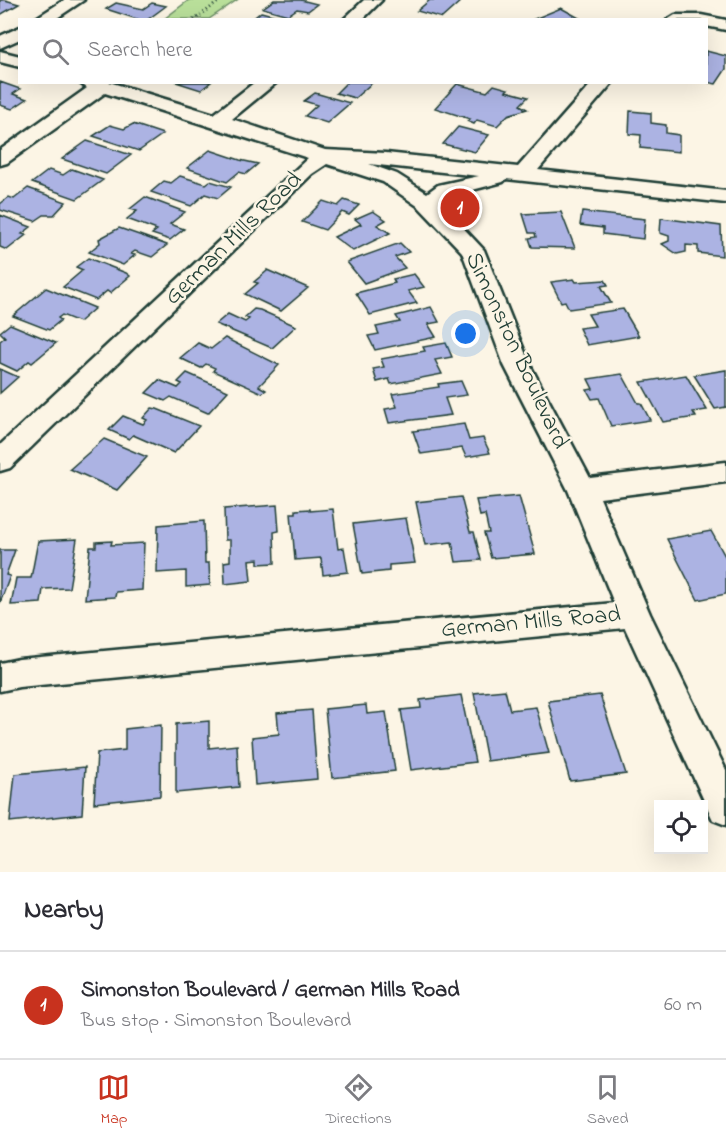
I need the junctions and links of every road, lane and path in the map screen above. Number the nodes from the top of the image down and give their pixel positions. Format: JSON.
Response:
{"nodes":[{"id":1,"x":76,"y":0,"type":"edge"},
{"id":2,"x":221,"y":0,"type":"edge"},
{"id":3,"x":374,"y":0,"type":"edge"},
{"id":4,"x":45,"y":18,"type":"edge"},
{"id":5,"x":197,"y":18,"type":"edge"},
{"id":6,"x":353,"y":18,"type":"edge"},
{"id":7,"x":708,"y":21,"type":"edge"},
{"id":8,"x":726,"y":25,"type":"edge"},
{"id":9,"x":18,"y":33,"type":"edge"},
{"id":10,"x":0,"y":44,"type":"edge"},
{"id":11,"x":0,"y":56,"type":"edge"},
{"id":12,"x":18,"y":61,"type":"edge"},
{"id":13,"x":265,"y":84,"type":"edge"},
{"id":14,"x":602,"y":84,"type":"edge"},
{"id":15,"x":94,"y":85,"type":"edge"},
{"id":16,"x":217,"y":121,"type":"junction"},
{"id":17,"x":324,"y":156,"type":"junction"},
{"id":18,"x":0,"y":159,"type":"edge"},
{"id":19,"x":524,"y":173,"type":"junction"},
{"id":20,"x":726,"y":197,"type":"edge"},
{"id":21,"x":427,"y":202,"type":"junction"},
{"id":22,"x":0,"y":460,"type":"edge"},
{"id":23,"x":726,"y":472,"type":"edge"},
{"id":24,"x":582,"y":490,"type":"junction"},
{"id":25,"x":634,"y":614,"type":"junction"},
{"id":26,"x":0,"y":678,"type":"edge"},
{"id":27,"x":726,"y":808,"type":"edge"}],
"edges":[{"from":1,"to":4,"type":"street"},
{"from":2,"to":5,"type":"path"},
{"from":3,"to":6,"type":"street"},
{"from":7,"to":8,"type":"street"},
{"from":9,"to":10,"type":"street"},
{"from":11,"to":12,"type":"street"},
{"from":13,"to":16,"type":"street"},
{"from":14,"to":19,"type":"street"},
{"from":15,"to":16,"type":"street","name":"Simonston Boulevard"},
{"from":15,"to":18,"type":"street"},
{"from":16,"to":17,"type":"street","name":"Simonston Boulevard"},
{"from":17,"to":19,"type":"street","name":"German Mills Road"},
{"from":17,"to":21,"type":"street","name":"Simonston Boulevard"},
{"from":17,"to":22,"type":"street","name":"German Mills Road"},
{"from":19,"to":20,"type":"street","name":"German Mills Road"},
{"from":19,"to":21,"type":"street","name":"German Mills Road"},
{"from":21,"to":24,"type":"street","name":"Simonston Boulevard"},
{"from":23,"to":24,"type":"street"},
{"from":24,"to":25,"type":"street","name":"Simonston Boulevard"},
{"from":25,"to":26,"type":"street","name":"German Mills Road"},
{"from":25,"to":27,"type":"street","name":"Simonston Boulevard"}]}
